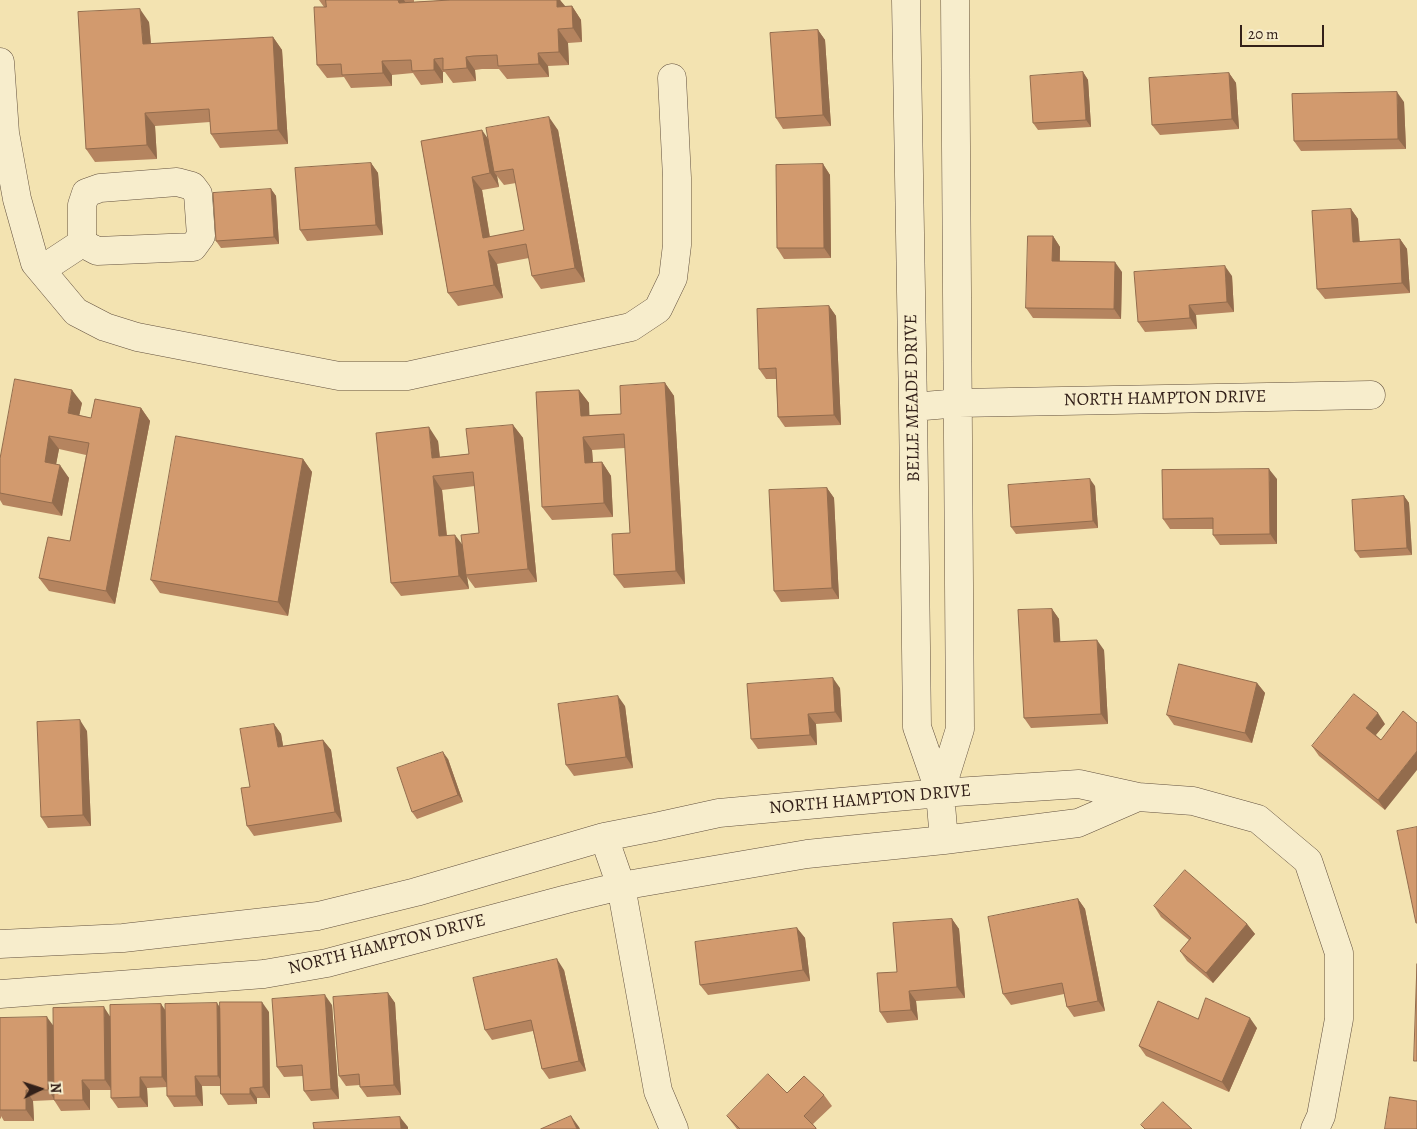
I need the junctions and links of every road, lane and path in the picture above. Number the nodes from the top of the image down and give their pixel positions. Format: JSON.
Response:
{"nodes":[{"id":1,"x":906,"y":0,"type":"edge"},
{"id":2,"x":954,"y":0,"type":"edge"},
{"id":3,"x":0,"y":62,"type":"edge"},
{"id":4,"x":672,"y":78,"type":"dead end"},
{"id":5,"x":1,"y":100,"type":"edge"},
{"id":6,"x":82,"y":243,"type":"dead end"},
{"id":7,"x":41,"y":270,"type":"junction"},
{"id":8,"x":1371,"y":395,"type":"dead end"},
{"id":9,"x":959,"y":403,"type":"junction"},
{"id":10,"x":914,"y":407,"type":"junction"},
{"id":11,"x":940,"y":792,"type":"junction"},
{"id":12,"x":1138,"y":797,"type":"junction"},
{"id":13,"x":604,"y":837,"type":"junction"},
{"id":14,"x":944,"y":840,"type":"junction"},
{"id":15,"x":621,"y":886,"type":"junction"},
{"id":16,"x":0,"y":944,"type":"edge"},
{"id":17,"x":0,"y":994,"type":"edge"},
{"id":18,"x":674,"y":1129,"type":"edge"},
{"id":19,"x":1315,"y":1129,"type":"edge"}],
"edges":[{"from":1,"to":10,"type":"street","name":"BELLE MEADE DRIVE"},
{"from":2,"to":9,"type":"street","name":"BELLE MEADE DRIVE"},
{"from":3,"to":5,"type":"street"},
{"from":4,"to":7,"type":"street"},
{"from":5,"to":7,"type":"street"},
{"from":6,"to":7,"type":"street"},
{"from":8,"to":9,"type":"street","name":"NORTH HAMPTON DRIVE"},
{"from":9,"to":10,"type":"street","name":"NORTH HAMPTON DRIVE"},
{"from":9,"to":11,"type":"street","name":"BELLE MEADE DRIVE"},
{"from":10,"to":11,"type":"street","name":"BELLE MEADE DRIVE"},
{"from":11,"to":12,"type":"street","name":"NORTH HAMPTON DRIVE"},
{"from":11,"to":13,"type":"street","name":"NORTH HAMPTON DRIVE"},
{"from":11,"to":14,"type":"street","name":"BELLE MEADE DRIVE"},
{"from":12,"to":14,"type":"street","name":"NORTH HAMPTON DRIVE"},
{"from":12,"to":19,"type":"street","name":"NORTH HAMPTON DRIVE"},
{"from":13,"to":15,"type":"street"},
{"from":13,"to":16,"type":"street","name":"NORTH HAMPTON DRIVE"},
{"from":14,"to":15,"type":"street","name":"NORTH HAMPTON DRIVE"},
{"from":15,"to":17,"type":"street","name":"NORTH HAMPTON DRIVE"},
{"from":15,"to":18,"type":"street"}]}
